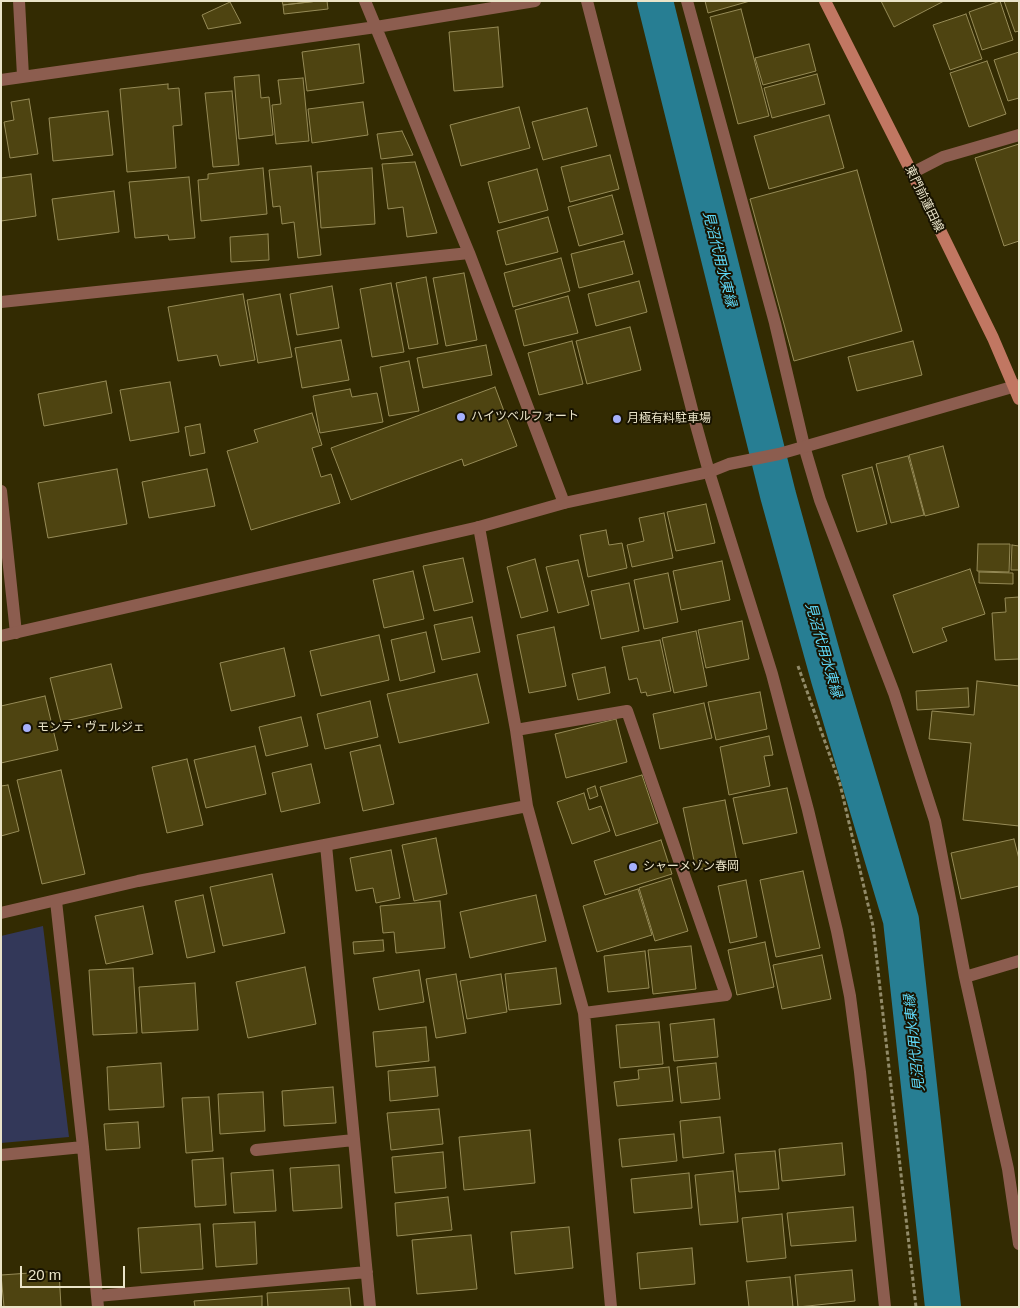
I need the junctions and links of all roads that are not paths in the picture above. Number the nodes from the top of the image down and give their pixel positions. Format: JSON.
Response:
{"nodes":[{"id":1,"x":19,"y":1,"type":"edge"},
{"id":2,"x":365,"y":1,"type":"edge"},
{"id":3,"x":536,"y":1,"type":"edge"},
{"id":4,"x":587,"y":1,"type":"edge"},
{"id":5,"x":687,"y":1,"type":"edge"},
{"id":6,"x":825,"y":1,"type":"edge"},
{"id":7,"x":376,"y":27,"type":"junction"},
{"id":8,"x":23,"y":76,"type":"junction"},
{"id":9,"x":1,"y":80,"type":"edge"},
{"id":10,"x":1019,"y":135,"type":"edge"},
{"id":11,"x":912,"y":173,"type":"junction"},
{"id":12,"x":469,"y":253,"type":"junction"},
{"id":13,"x":1,"y":302,"type":"edge"},
{"id":14,"x":1017,"y":390,"type":"edge"},
{"id":15,"x":804,"y":446,"type":"junction"},
{"id":16,"x":708,"y":472,"type":"junction"},
{"id":17,"x":1,"y":491,"type":"edge"},
{"id":18,"x":564,"y":503,"type":"junction"},
{"id":19,"x":479,"y":527,"type":"junction"},
{"id":20,"x":16,"y":633,"type":"junction"},
{"id":21,"x":1,"y":636,"type":"edge"},
{"id":22,"x":516,"y":730,"type":"junction"},
{"id":23,"x":527,"y":806,"type":"junction"},
{"id":24,"x":326,"y":845,"type":"junction"},
{"id":25,"x":56,"y":901,"type":"junction"},
{"id":26,"x":1,"y":913,"type":"edge"},
{"id":27,"x":1019,"y":962,"type":"edge"},
{"id":28,"x":965,"y":977,"type":"junction"},
{"id":29,"x":584,"y":1012,"type":"junction"},
{"id":30,"x":354,"y":1140,"type":"junction"},
{"id":31,"x":83,"y":1147,"type":"junction"},
{"id":32,"x":256,"y":1150,"type":"dead end"},
{"id":33,"x":1,"y":1155,"type":"edge"},
{"id":34,"x":1019,"y":1244,"type":"edge"},
{"id":35,"x":367,"y":1272,"type":"junction"},
{"id":36,"x":97,"y":1301,"type":"edge"},
{"id":37,"x":370,"y":1307,"type":"edge"},
{"id":38,"x":611,"y":1307,"type":"edge"},
{"id":39,"x":885,"y":1307,"type":"edge"}],
"edges":[{"from":1,"to":8,"type":"street"},
{"from":2,"to":7,"type":"street"},
{"from":3,"to":7,"type":"street"},
{"from":4,"to":16,"type":"street"},
{"from":5,"to":15,"type":"street"},
{"from":6,"to":11,"type":"main road","name":"東門前蓮田線"},
{"from":7,"to":8,"type":"street"},
{"from":7,"to":12,"type":"street"},
{"from":8,"to":9,"type":"street"},
{"from":10,"to":11,"type":"street"},
{"from":11,"to":14,"type":"main road","name":"東門前蓮田線"},
{"from":12,"to":13,"type":"street"},
{"from":12,"to":18,"type":"street"},
{"from":14,"to":15,"type":"street"},
{"from":15,"to":16,"type":"street"},
{"from":15,"to":28,"type":"street"},
{"from":16,"to":18,"type":"street"},
{"from":16,"to":39,"type":"street"},
{"from":17,"to":20,"type":"street"},
{"from":18,"to":19,"type":"street"},
{"from":19,"to":20,"type":"street"},
{"from":19,"to":22,"type":"street"},
{"from":20,"to":21,"type":"street"},
{"from":22,"to":23,"type":"street"},
{"from":22,"to":29,"type":"street"},
{"from":23,"to":24,"type":"street"},
{"from":23,"to":29,"type":"street"},
{"from":24,"to":25,"type":"street"},
{"from":24,"to":30,"type":"street"},
{"from":25,"to":26,"type":"street"},
{"from":25,"to":31,"type":"street"},
{"from":27,"to":28,"type":"street"},
{"from":28,"to":34,"type":"street"},
{"from":29,"to":38,"type":"street"},
{"from":30,"to":32,"type":"street"},
{"from":30,"to":35,"type":"street"},
{"from":31,"to":33,"type":"street"},
{"from":31,"to":36,"type":"street"},
{"from":35,"to":36,"type":"street"},
{"from":35,"to":37,"type":"street"}]}
